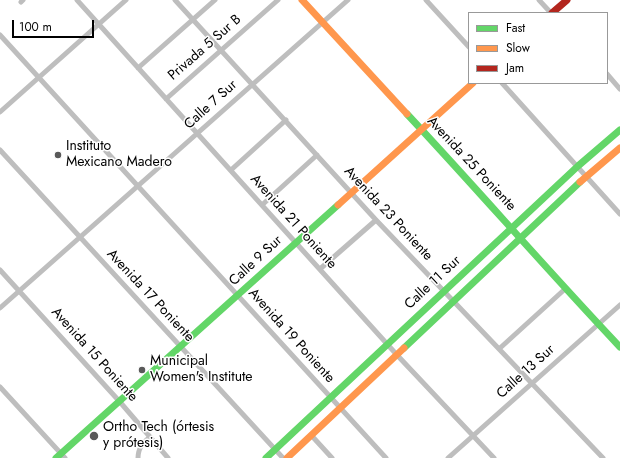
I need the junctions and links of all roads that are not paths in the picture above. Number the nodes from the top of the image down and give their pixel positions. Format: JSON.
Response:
{"nodes":[{"id":1,"x":77,"y":0,"type":"edge"},
{"id":2,"x":126,"y":0,"type":"edge"},
{"id":3,"x":175,"y":0,"type":"edge"},
{"id":4,"x":215,"y":0,"type":"edge"},
{"id":5,"x":278,"y":0,"type":"edge"},
{"id":6,"x":302,"y":0,"type":"edge"},
{"id":7,"x":348,"y":0,"type":"edge"},
{"id":8,"x":426,"y":0,"type":"edge"},
{"id":9,"x":539,"y":0,"type":"edge"},
{"id":10,"x":567,"y":0,"type":"edge"},
{"id":11,"x":550,"y":12,"type":"edge"},
{"id":12,"x":552,"y":12,"type":"edge"},
{"id":13,"x":193,"y":19,"type":"junction"},
{"id":14,"x":323,"y":22,"type":"junction"},
{"id":15,"x":99,"y":24,"type":"junction"},
{"id":16,"x":0,"y":35,"type":"edge"},
{"id":17,"x":468,"y":46,"type":"edge"},
{"id":18,"x":221,"y":50,"type":"junction"},
{"id":19,"x":138,"y":68,"type":"junction"},
{"id":20,"x":608,"y":75,"type":"edge"},
{"id":21,"x":39,"y":77,"type":"junction"},
{"id":22,"x":253,"y":84,"type":"junction"},
{"id":23,"x":472,"y":84,"type":"edge"},
{"id":24,"x":503,"y":84,"type":"edge"},
{"id":25,"x":620,"y":89,"type":"edge"},
{"id":26,"x":166,"y":99,"type":"junction"},
{"id":27,"x":0,"y":112,"type":"edge"},
{"id":28,"x":286,"y":120,"type":"junction"},
{"id":29,"x":421,"y":129,"type":"junction"},
{"id":30,"x":620,"y":130,"type":"edge"},
{"id":31,"x":197,"y":134,"type":"junction"},
{"id":32,"x":620,"y":148,"type":"edge"},
{"id":33,"x":0,"y":150,"type":"edge"},
{"id":34,"x":317,"y":154,"type":"junction"},
{"id":35,"x":578,"y":166,"type":"junction"},
{"id":36,"x":230,"y":170,"type":"junction"},
{"id":37,"x":587,"y":176,"type":"junction"},
{"id":38,"x":138,"y":186,"type":"junction"},
{"id":39,"x":351,"y":192,"type":"junction"},
{"id":40,"x":262,"y":205,"type":"junction"},
{"id":41,"x":620,"y":214,"type":"edge"},
{"id":42,"x":376,"y":220,"type":"junction"},
{"id":43,"x":512,"y":228,"type":"junction"},
{"id":44,"x":80,"y":238,"type":"junction"},
{"id":45,"x":521,"y":238,"type":"junction"},
{"id":46,"x":296,"y":242,"type":"junction"},
{"id":47,"x":0,"y":270,"type":"edge"},
{"id":48,"x":320,"y":270,"type":"junction"},
{"id":49,"x":565,"y":289,"type":"junction"},
{"id":50,"x":19,"y":291,"type":"junction"},
{"id":51,"x":444,"y":291,"type":"junction"},
{"id":52,"x":238,"y":295,"type":"junction"},
{"id":53,"x":453,"y":302,"type":"junction"},
{"id":54,"x":620,"y":305,"type":"edge"},
{"id":55,"x":0,"y":308,"type":"edge"},
{"id":56,"x":599,"y":323,"type":"junction"},
{"id":57,"x":387,"y":344,"type":"junction"},
{"id":58,"x":180,"y":347,"type":"junction"},
{"id":59,"x":620,"y":347,"type":"edge"},
{"id":60,"x":499,"y":349,"type":"junction"},
{"id":61,"x":397,"y":355,"type":"junction"},
{"id":62,"x":531,"y":383,"type":"junction"},
{"id":63,"x":0,"y":387,"type":"edge"},
{"id":64,"x":331,"y":397,"type":"junction"},
{"id":65,"x":120,"y":402,"type":"junction"},
{"id":66,"x":340,"y":408,"type":"junction"},
{"id":67,"x":311,"y":435,"type":"junction"},
{"id":68,"x":472,"y":435,"type":"junction"},
{"id":69,"x":150,"y":437,"type":"junction"},
{"id":70,"x":275,"y":450,"type":"junction"},
{"id":71,"x":61,"y":457,"type":"edge"},
{"id":72,"x":138,"y":458,"type":"edge"},
{"id":73,"x":168,"y":458,"type":"edge"},
{"id":74,"x":266,"y":458,"type":"edge"},
{"id":75,"x":283,"y":458,"type":"edge"},
{"id":76,"x":287,"y":458,"type":"edge"},
{"id":77,"x":332,"y":458,"type":"edge"},
{"id":78,"x":386,"y":458,"type":"edge"},
{"id":79,"x":448,"y":458,"type":"edge"},
{"id":80,"x":494,"y":458,"type":"edge"},
{"id":81,"x":603,"y":458,"type":"edge"}],
"edges":[{"from":1,"to":15,"type":"street","name":"Avenida 21 Poniente"},
{"from":2,"to":15,"type":"street"},
{"from":3,"to":13,"type":"street","name":"Avenida 23 Poniente"},
{"from":4,"to":13,"type":"street"},
{"from":5,"to":18,"type":"street","name":"Privada 5 Sur B"},
{"from":6,"to":14,"type":"main road","name":"Avenida 25 Poniente"},
{"from":7,"to":14,"type":"street","name":"Calle 7 Sur"},
{"from":8,"to":17,"type":"street"},
{"from":9,"to":11,"type":"street"},
{"from":10,"to":12,"type":"main road"},
{"from":13,"to":18,"type":"street","name":"Avenida 23 Poniente"},
{"from":13,"to":19,"type":"street"},
{"from":14,"to":22,"type":"street","name":"Calle 7 Sur"},
{"from":14,"to":29,"type":"main road","name":"Avenida 25 Poniente"},
{"from":15,"to":19,"type":"street","name":"Avenida 21 Poniente"},
{"from":15,"to":21,"type":"street"},
{"from":16,"to":21,"type":"street","name":"Avenida 19 Poniente"},
{"from":18,"to":22,"type":"street","name":"Avenida 23 Poniente"},
{"from":18,"to":26,"type":"street","name":"Privada 5 Sur B"},
{"from":19,"to":26,"type":"street","name":"Avenida 21 Poniente"},
{"from":20,"to":25,"type":"street"},
{"from":21,"to":27,"type":"street"},
{"from":21,"to":38,"type":"street","name":"Avenida 19 Poniente"},
{"from":22,"to":28,"type":"street","name":"Avenida 23 Poniente"},
{"from":22,"to":31,"type":"street","name":"Calle 7 Sur"},
{"from":23,"to":29,"type":"main road","name":"Calle 9 Sur"},
{"from":24,"to":35,"type":"street"},
{"from":26,"to":31,"type":"street","name":"Avenida 21 Poniente"},
{"from":28,"to":34,"type":"street","name":"Avenida 23 Poniente"},
{"from":28,"to":36,"type":"street"},
{"from":29,"to":39,"type":"main road","name":"Calle 9 Sur"},
{"from":29,"to":43,"type":"main road","name":"Avenida 25 Poniente"},
{"from":30,"to":35,"type":"main road","name":"Calle 11 Sur"},
{"from":31,"to":36,"type":"street","name":"Avenida 21 Poniente"},
{"from":31,"to":38,"type":"street","name":"Calle 7 Sur"},
{"from":32,"to":37,"type":"main road","name":"Calle 11 Sur"},
{"from":33,"to":44,"type":"street","name":"Avenida 17 Poniente"},
{"from":34,"to":39,"type":"street","name":"Avenida 23 Poniente"},
{"from":34,"to":40,"type":"street"},
{"from":35,"to":37,"type":"street"},
{"from":35,"to":43,"type":"main road","name":"Calle 11 Sur"},
{"from":36,"to":40,"type":"street","name":"Avenida 21 Poniente"},
{"from":37,"to":41,"type":"street"},
{"from":37,"to":45,"type":"main road","name":"Calle 11 Sur"},
{"from":38,"to":44,"type":"street","name":"Calle 7 Sur"},
{"from":38,"to":52,"type":"street","name":"Avenida 19 Poniente"},
{"from":39,"to":42,"type":"street","name":"Avenida 23 Poniente"},
{"from":39,"to":46,"type":"main road","name":"Calle 9 Sur"},
{"from":40,"to":46,"type":"street","name":"Avenida 21 Poniente"},
{"from":42,"to":48,"type":"street"},
{"from":42,"to":51,"type":"street","name":"Avenida 23 Poniente"},
{"from":43,"to":45,"type":"main road","name":"Avenida 25 Poniente"},
{"from":43,"to":51,"type":"main road","name":"Calle 11 Sur"},
{"from":44,"to":50,"type":"street","name":"Calle 7 Sur"},
{"from":44,"to":58,"type":"street","name":"Avenida 17 Poniente"},
{"from":45,"to":49,"type":"main road","name":"Avenida 25 Poniente"},
{"from":45,"to":53,"type":"main road","name":"Calle 11 Sur"},
{"from":46,"to":48,"type":"street","name":"Avenida 21 Poniente"},
{"from":46,"to":52,"type":"main road","name":"Calle 9 Sur"},
{"from":47,"to":50,"type":"street","name":"Avenida 15 Poniente"},
{"from":48,"to":57,"type":"street","name":"Avenida 21 Poniente"},
{"from":49,"to":56,"type":"main road","name":"Avenida 25 Poniente"},
{"from":49,"to":60,"type":"street"},
{"from":50,"to":55,"type":"street","name":"Calle 7 Sur"},
{"from":50,"to":65,"type":"street","name":"Avenida 15 Poniente"},
{"from":51,"to":53,"type":"street","name":"Avenida 23 Poniente"},
{"from":51,"to":57,"type":"main road","name":"Calle 11 Sur"},
{"from":52,"to":58,"type":"main road","name":"Calle 9 Sur"},
{"from":52,"to":64,"type":"street","name":"Avenida 19 Poniente"},
{"from":53,"to":60,"type":"street","name":"Avenida 23 Poniente"},
{"from":53,"to":61,"type":"main road","name":"Calle 11 Sur"},
{"from":54,"to":56,"type":"street","name":"Calle 13 Sur"},
{"from":56,"to":59,"type":"main road","name":"Avenida 25 Poniente"},
{"from":56,"to":62,"type":"street","name":"Calle 13 Sur"},
{"from":57,"to":61,"type":"street","name":"Avenida 21 Poniente"},
{"from":57,"to":64,"type":"main road","name":"Calle 11 Sur"},
{"from":58,"to":65,"type":"main road","name":"Calle 9 Sur"},
{"from":58,"to":70,"type":"street","name":"Avenida 17 Poniente"},
{"from":60,"to":62,"type":"street","name":"Avenida 23 Poniente"},
{"from":61,"to":66,"type":"main road","name":"Calle 11 Sur"},
{"from":61,"to":68,"type":"street","name":"Avenida 21 Poniente"},
{"from":62,"to":68,"type":"street","name":"Calle 13 Sur"},
{"from":62,"to":81,"type":"street","name":"Avenida 23 Poniente"},
{"from":63,"to":71,"type":"street"},
{"from":64,"to":66,"type":"street","name":"Avenida 19 Poniente"},
{"from":64,"to":70,"type":"main road","name":"Calle 11 Sur"},
{"from":65,"to":69,"type":"street","name":"Avenida 15 Poniente"},
{"from":65,"to":71,"type":"main road","name":"Calle 9 Sur"},
{"from":66,"to":67,"type":"main road","name":"Calle 11 Sur"},
{"from":66,"to":78,"type":"street","name":"Avenida 19 Poniente"},
{"from":67,"to":76,"type":"main road","name":"Calle 11 Sur"},
{"from":67,"to":77,"type":"street"},
{"from":68,"to":79,"type":"street","name":"Calle 13 Sur"},
{"from":68,"to":80,"type":"street","name":"Avenida 21 Poniente"},
{"from":69,"to":72,"type":"street"},
{"from":69,"to":73,"type":"street","name":"Avenida 15 Poniente"},
{"from":70,"to":74,"type":"main road","name":"Calle 11 Sur"},
{"from":70,"to":75,"type":"street","name":"Avenida 17 Poniente"}]}
